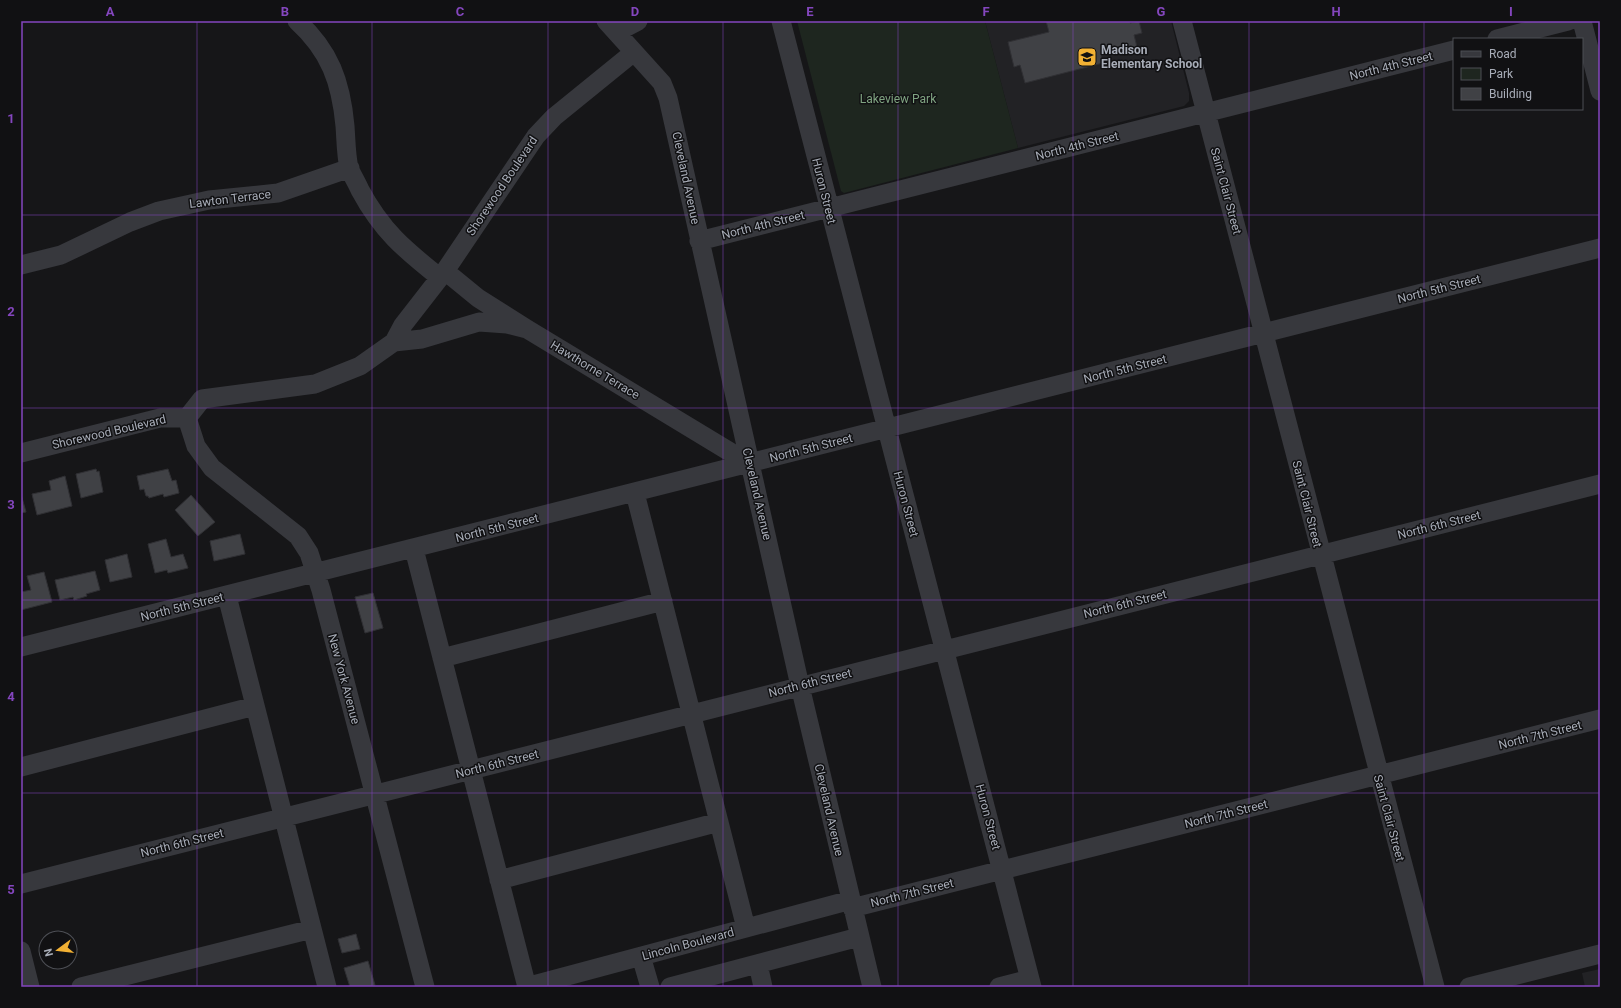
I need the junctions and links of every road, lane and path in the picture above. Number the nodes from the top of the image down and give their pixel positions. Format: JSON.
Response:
{"nodes":[{"id":1,"x":297,"y":21,"type":"edge"},
{"id":2,"x":638,"y":21,"type":"edge"},
{"id":3,"x":780,"y":21,"type":"edge"},
{"id":4,"x":1182,"y":21,"type":"edge"},
{"id":5,"x":1568,"y":21,"type":"edge"},
{"id":6,"x":1582,"y":21,"type":"edge"},
{"id":7,"x":612,"y":26,"type":"edge"},
{"id":8,"x":1501,"y":38,"type":"edge"},
{"id":9,"x":1453,"y":50,"type":"edge"},
{"id":10,"x":634,"y":52,"type":"junction"},
{"id":11,"x":1600,"y":91,"type":"edge"},
{"id":12,"x":1205,"y":113,"type":"junction"},
{"id":13,"x":350,"y":168,"type":"junction"},
{"id":14,"x":828,"y":209,"type":"junction"},
{"id":15,"x":699,"y":241,"type":"junction"},
{"id":16,"x":1600,"y":248,"type":"edge"},
{"id":17,"x":21,"y":265,"type":"edge"},
{"id":18,"x":442,"y":274,"type":"junction"},
{"id":19,"x":527,"y":329,"type":"junction"},
{"id":20,"x":1264,"y":333,"type":"junction"},
{"id":21,"x":394,"y":342,"type":"junction"},
{"id":22,"x":187,"y":418,"type":"junction"},
{"id":23,"x":886,"y":429,"type":"junction"},
{"id":24,"x":21,"y":453,"type":"edge"},
{"id":25,"x":750,"y":464,"type":"junction"},
{"id":26,"x":1600,"y":484,"type":"edge"},
{"id":27,"x":635,"y":493,"type":"junction"},
{"id":28,"x":414,"y":549,"type":"junction"},
{"id":29,"x":1320,"y":555,"type":"junction"},
{"id":30,"x":316,"y":574,"type":"junction"},
{"id":31,"x":227,"y":596,"type":"junction"},
{"id":32,"x":663,"y":602,"type":"junction"},
{"id":33,"x":21,"y":647,"type":"edge"},
{"id":34,"x":945,"y":650,"type":"junction"},
{"id":35,"x":442,"y":658,"type":"junction"},
{"id":36,"x":800,"y":686,"type":"junction"},
{"id":37,"x":255,"y":706,"type":"junction"},
{"id":38,"x":691,"y":714,"type":"junction"},
{"id":39,"x":1600,"y":719,"type":"edge"},
{"id":40,"x":21,"y":767,"type":"edge"},
{"id":41,"x":470,"y":771,"type":"junction"},
{"id":42,"x":1378,"y":776,"type":"junction"},
{"id":43,"x":374,"y":796,"type":"junction"},
{"id":44,"x":284,"y":818,"type":"junction"},
{"id":45,"x":719,"y":822,"type":"junction"},
{"id":46,"x":1002,"y":870,"type":"junction"},
{"id":47,"x":499,"y":880,"type":"junction"},
{"id":48,"x":21,"y":884,"type":"edge"},
{"id":49,"x":851,"y":904,"type":"junction"},
{"id":50,"x":746,"y":928,"type":"junction"},
{"id":51,"x":312,"y":929,"type":"junction"},
{"id":52,"x":859,"y":937,"type":"junction"},
{"id":53,"x":21,"y":951,"type":"edge"},
{"id":54,"x":1600,"y":954,"type":"edge"},
{"id":55,"x":641,"y":956,"type":"junction"},
{"id":56,"x":758,"y":964,"type":"junction"},
{"id":57,"x":1031,"y":983,"type":"edge"},
{"id":58,"x":30,"y":987,"type":"edge"},
{"id":59,"x":81,"y":987,"type":"edge"},
{"id":60,"x":327,"y":987,"type":"edge"},
{"id":61,"x":425,"y":987,"type":"edge"},
{"id":62,"x":527,"y":987,"type":"edge"},
{"id":63,"x":650,"y":987,"type":"edge"},
{"id":64,"x":670,"y":987,"type":"edge"},
{"id":65,"x":763,"y":987,"type":"edge"},
{"id":66,"x":872,"y":987,"type":"edge"},
{"id":67,"x":999,"y":987,"type":"edge"},
{"id":68,"x":1435,"y":987,"type":"edge"},
{"id":69,"x":1469,"y":987,"type":"edge"}],
"edges":[{"from":1,"to":13,"type":"street","name":"Hawthorne Terrace"},
{"from":2,"to":7,"type":"street"},
{"from":3,"to":14,"type":"street","name":"Huron Street"},
{"from":4,"to":12,"type":"street","name":"Saint Clair Street"},
{"from":5,"to":8,"type":"street"},
{"from":6,"to":11,"type":"street"},
{"from":7,"to":10,"type":"street","name":"Cleveland Avenue"},
{"from":9,"to":12,"type":"street","name":"North 4th Street"},
{"from":10,"to":15,"type":"street","name":"Cleveland Avenue"},
{"from":10,"to":18,"type":"street","name":"Shorewood Boulevard"},
{"from":12,"to":14,"type":"street","name":"North 4th Street"},
{"from":12,"to":20,"type":"street","name":"Saint Clair Street"},
{"from":13,"to":17,"type":"street","name":"Lawton Terrace"},
{"from":13,"to":18,"type":"street","name":"Hawthorne Terrace"},
{"from":14,"to":15,"type":"street","name":"North 4th Street"},
{"from":14,"to":23,"type":"street","name":"Huron Street"},
{"from":15,"to":25,"type":"street","name":"Cleveland Avenue"},
{"from":16,"to":20,"type":"street","name":"North 5th Street"},
{"from":18,"to":19,"type":"street","name":"Hawthorne Terrace"},
{"from":18,"to":21,"type":"street","name":"Shorewood Boulevard"},
{"from":19,"to":21,"type":"street","name":"Shorewood Boulevard"},
{"from":19,"to":25,"type":"street","name":"Hawthorne Terrace"},
{"from":20,"to":23,"type":"street","name":"North 5th Street"},
{"from":20,"to":29,"type":"street","name":"Saint Clair Street"},
{"from":21,"to":22,"type":"street","name":"Shorewood Boulevard"},
{"from":22,"to":24,"type":"street","name":"Shorewood Boulevard"},
{"from":22,"to":30,"type":"street","name":"New York Avenue"},
{"from":23,"to":25,"type":"street","name":"North 5th Street"},
{"from":23,"to":34,"type":"street","name":"Huron Street"},
{"from":25,"to":27,"type":"street","name":"North 5th Street"},
{"from":25,"to":36,"type":"street","name":"Cleveland Avenue"},
{"from":26,"to":29,"type":"street","name":"North 6th Street"},
{"from":27,"to":28,"type":"street","name":"North 5th Street"},
{"from":27,"to":32,"type":"street"},
{"from":28,"to":30,"type":"street","name":"North 5th Street"},
{"from":28,"to":35,"type":"street"},
{"from":29,"to":34,"type":"street","name":"North 6th Street"},
{"from":29,"to":42,"type":"street","name":"Saint Clair Street"},
{"from":30,"to":31,"type":"street","name":"North 5th Street"},
{"from":30,"to":43,"type":"street","name":"New York Avenue"},
{"from":31,"to":33,"type":"street","name":"North 5th Street"},
{"from":31,"to":37,"type":"street"},
{"from":32,"to":35,"type":"street"},
{"from":32,"to":38,"type":"street"},
{"from":34,"to":36,"type":"street","name":"North 6th Street"},
{"from":34,"to":46,"type":"street","name":"Huron Street"},
{"from":35,"to":41,"type":"street"},
{"from":36,"to":38,"type":"street","name":"North 6th Street"},
{"from":36,"to":49,"type":"street","name":"Cleveland Avenue"},
{"from":37,"to":40,"type":"street"},
{"from":37,"to":44,"type":"street"},
{"from":38,"to":41,"type":"street","name":"North 6th Street"},
{"from":38,"to":45,"type":"street"},
{"from":39,"to":42,"type":"street","name":"North 7th Street"},
{"from":41,"to":43,"type":"street","name":"North 6th Street"},
{"from":41,"to":47,"type":"street"},
{"from":42,"to":46,"type":"street","name":"North 7th Street"},
{"from":42,"to":68,"type":"street","name":"Saint Clair Street"},
{"from":43,"to":44,"type":"street","name":"North 6th Street"},
{"from":43,"to":61,"type":"street","name":"New York Avenue"},
{"from":44,"to":48,"type":"street","name":"North 6th Street"},
{"from":44,"to":51,"type":"street"},
{"from":45,"to":47,"type":"street"},
{"from":45,"to":50,"type":"street"},
{"from":46,"to":49,"type":"street","name":"North 7th Street"},
{"from":46,"to":57,"type":"street","name":"Huron Street"},
{"from":47,"to":62,"type":"street"},
{"from":49,"to":50,"type":"street","name":"Lincoln Boulevard"},
{"from":49,"to":52,"type":"street","name":"Cleveland Avenue"},
{"from":50,"to":55,"type":"street","name":"Lincoln Boulevard"},
{"from":51,"to":59,"type":"street"},
{"from":51,"to":60,"type":"street"},
{"from":52,"to":56,"type":"street"},
{"from":52,"to":66,"type":"street","name":"Cleveland Avenue"},
{"from":53,"to":58,"type":"street"},
{"from":54,"to":69,"type":"street"},
{"from":55,"to":62,"type":"street","name":"Lincoln Boulevard"},
{"from":55,"to":63,"type":"street"},
{"from":56,"to":64,"type":"street"},
{"from":56,"to":65,"type":"street"},
{"from":57,"to":67,"type":"street"}]}
